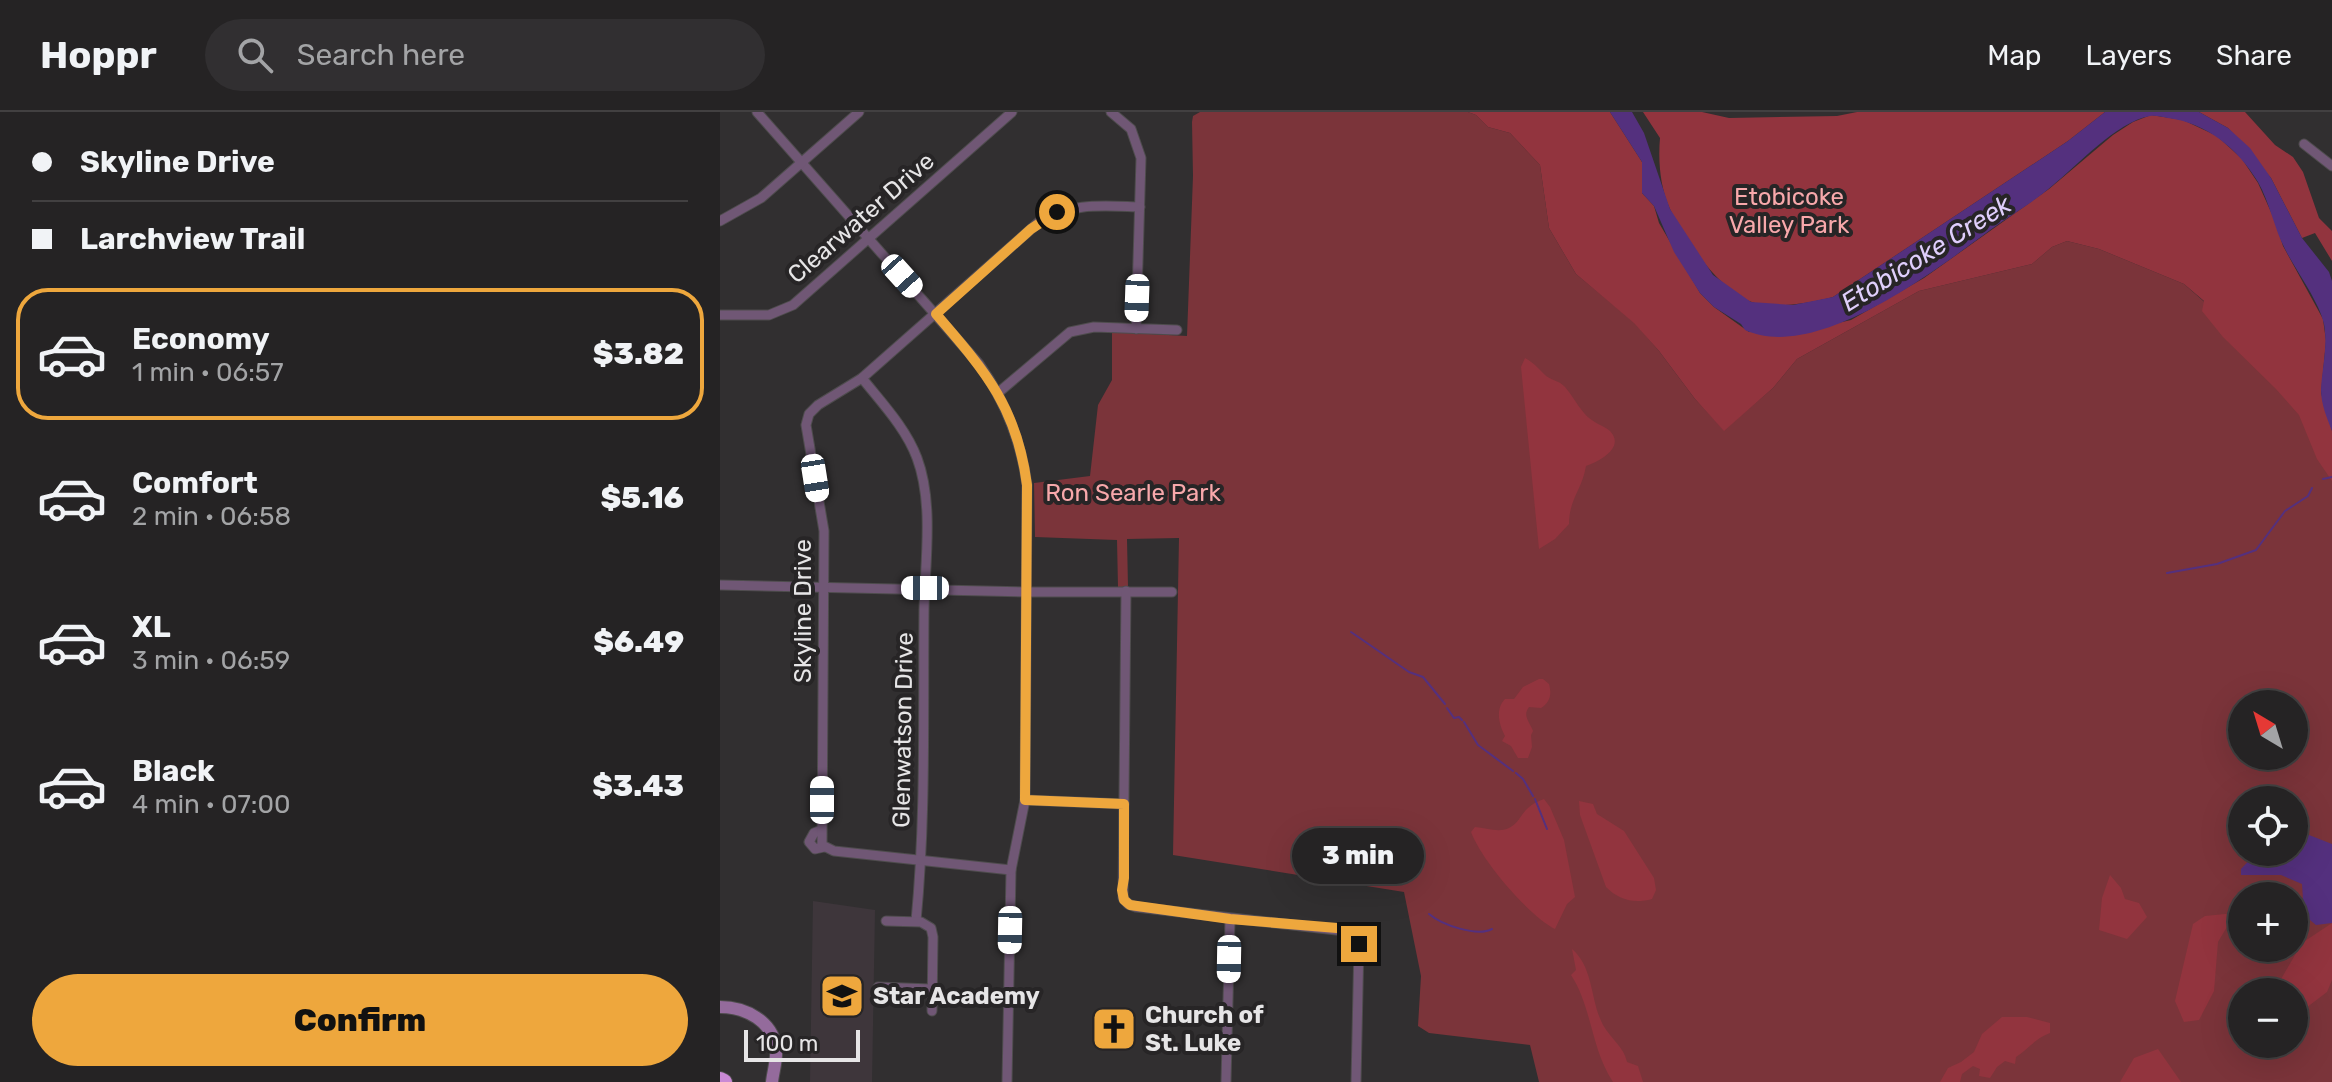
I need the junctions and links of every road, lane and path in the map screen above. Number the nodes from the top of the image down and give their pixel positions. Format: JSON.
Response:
{"nodes":[{"id":1,"x":757,"y":112,"type":"edge"},
{"id":2,"x":859,"y":112,"type":"edge"},
{"id":3,"x":1012,"y":112,"type":"edge"},
{"id":4,"x":1111,"y":112,"type":"edge"},
{"id":5,"x":2304,"y":144,"type":"dead end"},
{"id":6,"x":803,"y":162,"type":"junction"},
{"id":7,"x":2332,"y":166,"type":"edge"},
{"id":8,"x":1140,"y":207,"type":"junction"},
{"id":9,"x":720,"y":221,"type":"edge"},
{"id":10,"x":869,"y":238,"type":"junction"},
{"id":11,"x":936,"y":314,"type":"junction"},
{"id":12,"x":720,"y":315,"type":"edge"},
{"id":13,"x":1136,"y":329,"type":"junction"},
{"id":14,"x":1177,"y":330,"type":"dead end"},
{"id":15,"x":862,"y":378,"type":"junction"},
{"id":16,"x":999,"y":392,"type":"junction"},
{"id":17,"x":720,"y":585,"type":"edge"},
{"id":18,"x":824,"y":588,"type":"junction"},
{"id":19,"x":925,"y":588,"type":"junction"},
{"id":20,"x":1126,"y":591,"type":"junction"},
{"id":21,"x":1026,"y":592,"type":"junction"},
{"id":22,"x":1172,"y":592,"type":"dead end"},
{"id":23,"x":1025,"y":800,"type":"junction"},
{"id":24,"x":1124,"y":804,"type":"junction"},
{"id":25,"x":922,"y":861,"type":"junction"},
{"id":26,"x":1011,"y":870,"type":"junction"},
{"id":27,"x":1230,"y":919,"type":"junction"},
{"id":28,"x":886,"y":921,"type":"dead end"},
{"id":29,"x":916,"y":921,"type":"junction"},
{"id":30,"x":878,"y":987,"type":"dead end"},
{"id":31,"x":931,"y":989,"type":"junction"},
{"id":32,"x":720,"y":1007,"type":"edge"},
{"id":33,"x":932,"y":1011,"type":"dead end"},
{"id":34,"x":772,"y":1082,"type":"edge"},
{"id":35,"x":1007,"y":1082,"type":"edge"},
{"id":36,"x":1226,"y":1082,"type":"edge"},
{"id":37,"x":1356,"y":1082,"type":"edge"}],
"edges":[{"from":1,"to":6,"type":"street"},
{"from":2,"to":6,"type":"street"},
{"from":3,"to":10,"type":"street","name":"Clearwater Drive"},
{"from":4,"to":8,"type":"street"},
{"from":5,"to":7,"type":"street"},
{"from":6,"to":9,"type":"street"},
{"from":6,"to":10,"type":"street"},
{"from":8,"to":11,"type":"street","name":"Skyline Drive"},
{"from":8,"to":13,"type":"street"},
{"from":10,"to":11,"type":"street"},
{"from":10,"to":12,"type":"street","name":"Clearwater Drive"},
{"from":11,"to":15,"type":"street","name":"Skyline Drive"},
{"from":11,"to":16,"type":"street"},
{"from":13,"to":14,"type":"street"},
{"from":13,"to":16,"type":"street"},
{"from":15,"to":18,"type":"street","name":"Skyline Drive"},
{"from":15,"to":19,"type":"street","name":"Glenwatson Drive"},
{"from":16,"to":21,"type":"street"},
{"from":17,"to":18,"type":"street"},
{"from":18,"to":19,"type":"street"},
{"from":18,"to":25,"type":"street","name":"Skyline Drive"},
{"from":19,"to":21,"type":"street"},
{"from":19,"to":25,"type":"street","name":"Glenwatson Drive"},
{"from":20,"to":21,"type":"street"},
{"from":20,"to":22,"type":"street"},
{"from":20,"to":24,"type":"street"},
{"from":21,"to":23,"type":"street"},
{"from":23,"to":24,"type":"street"},
{"from":23,"to":26,"type":"street"},
{"from":24,"to":27,"type":"street"},
{"from":25,"to":26,"type":"street"},
{"from":25,"to":29,"type":"street","name":"Glenwatson Drive"},
{"from":26,"to":35,"type":"street"},
{"from":27,"to":36,"type":"street"},
{"from":27,"to":37,"type":"street"},
{"from":28,"to":29,"type":"street"},
{"from":29,"to":31,"type":"street"},
{"from":30,"to":31,"type":"street"},
{"from":31,"to":33,"type":"street"},
{"from":32,"to":34,"type":"main road"}]}
